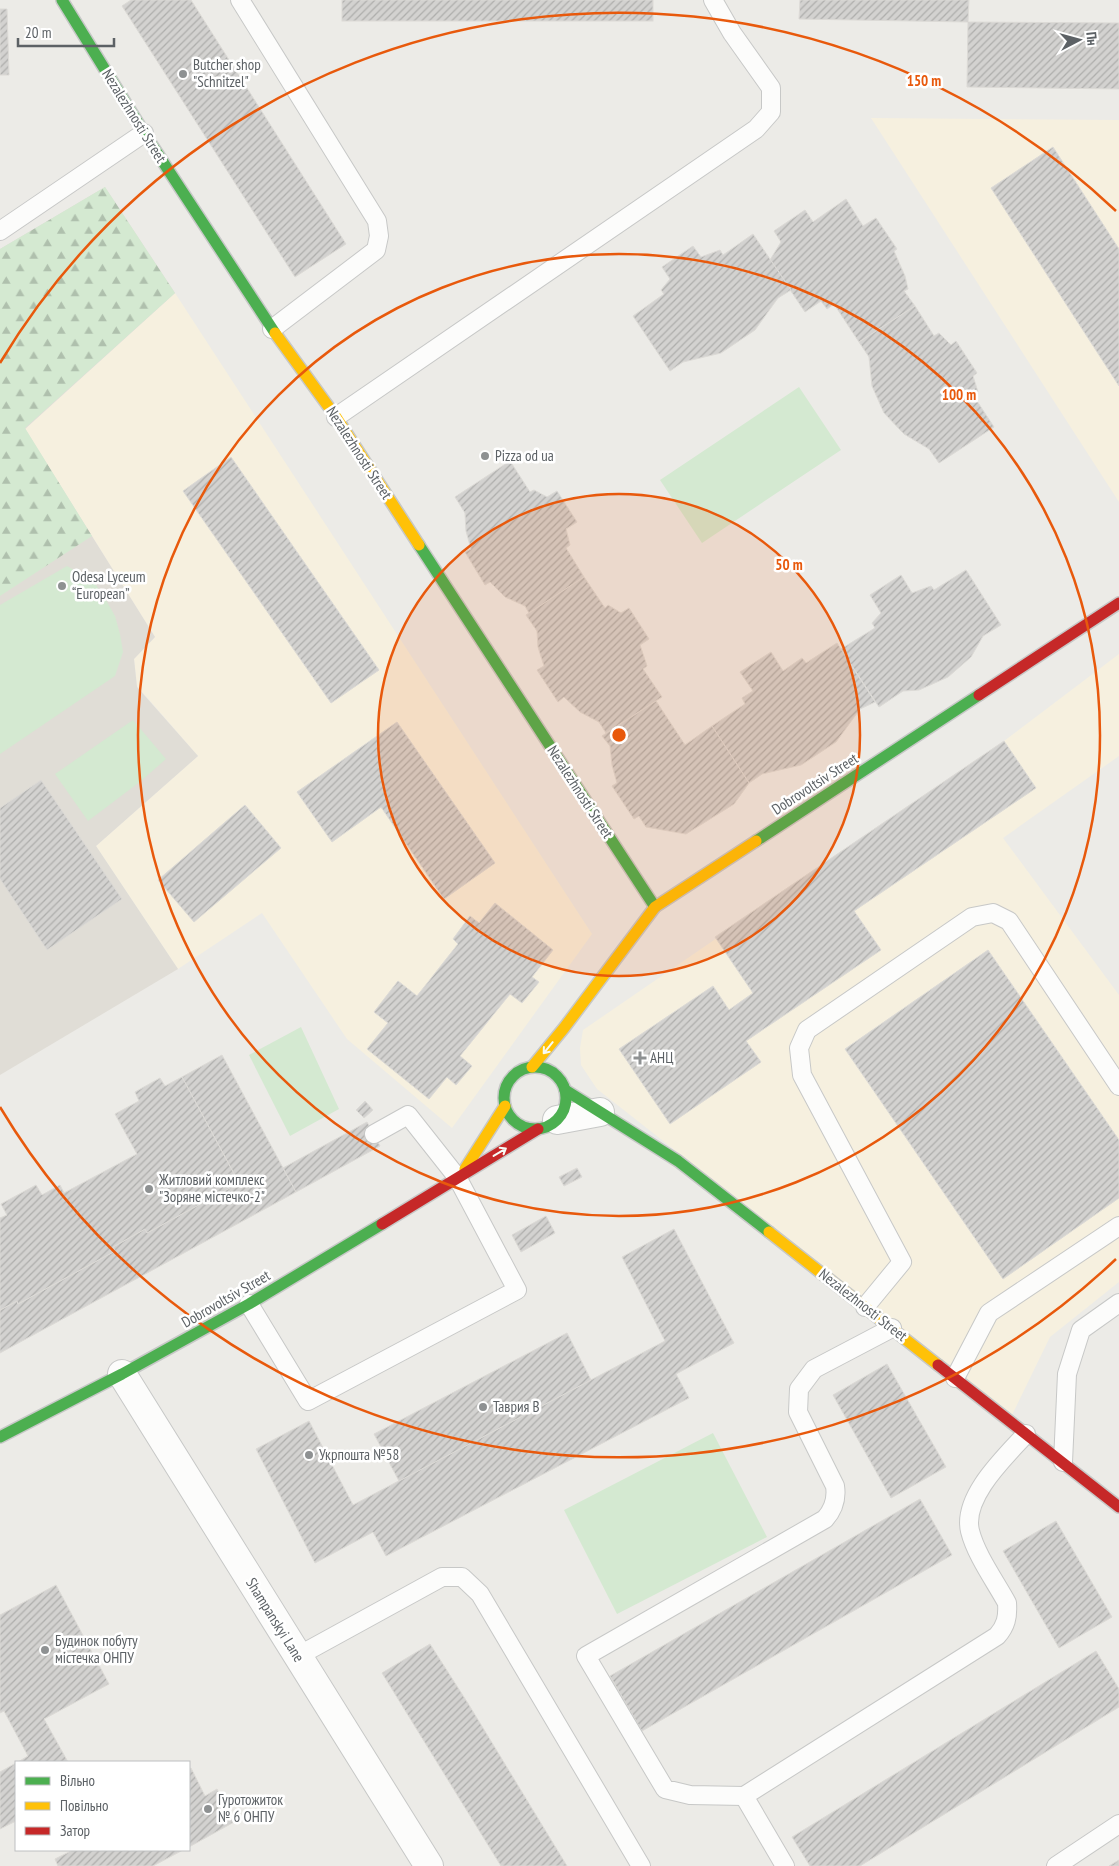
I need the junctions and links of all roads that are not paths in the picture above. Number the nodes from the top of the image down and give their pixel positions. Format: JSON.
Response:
{"nodes":[{"id":1,"x":240,"y":0,"type":"edge"},
{"id":2,"x":713,"y":0,"type":"edge"},
{"id":3,"x":71,"y":3,"type":"edge"},
{"id":4,"x":144,"y":133,"type":"junction"},
{"id":5,"x":0,"y":231,"type":"edge"},
{"id":6,"x":272,"y":328,"type":"junction"},
{"id":7,"x":336,"y":417,"type":"junction"},
{"id":8,"x":1119,"y":603,"type":"edge"},
{"id":9,"x":655,"y":906,"type":"junction"},
{"id":10,"x":564,"y":1028,"type":"junction"},
{"id":11,"x":563,"y":1045,"type":"dead end"},
{"id":12,"x":562,"y":1063,"type":"dead end"},
{"id":13,"x":532,"y":1067,"type":"junction"},
{"id":14,"x":563,"y":1085,"type":"junction"},
{"id":15,"x":1119,"y":1086,"type":"edge"},
{"id":16,"x":505,"y":1106,"type":"junction"},
{"id":17,"x":600,"y":1112,"type":"junction"},
{"id":18,"x":548,"y":1124,"type":"junction"},
{"id":19,"x":374,"y":1134,"type":"dead end"},
{"id":20,"x":459,"y":1176,"type":"junction"},
{"id":21,"x":1119,"y":1226,"type":"edge"},
{"id":22,"x":1119,"y":1303,"type":"edge"},
{"id":23,"x":249,"y":1304,"type":"junction"},
{"id":24,"x":865,"y":1307,"type":"junction"},
{"id":25,"x":892,"y":1328,"type":"junction"},
{"id":26,"x":122,"y":1374,"type":"junction"},
{"id":27,"x":955,"y":1378,"type":"junction"},
{"id":28,"x":1026,"y":1434,"type":"junction"},
{"id":29,"x":0,"y":1437,"type":"edge"},
{"id":30,"x":1063,"y":1462,"type":"junction"},
{"id":31,"x":1119,"y":1507,"type":"edge"},
{"id":32,"x":298,"y":1656,"type":"junction"},
{"id":33,"x":744,"y":1796,"type":"junction"},
{"id":34,"x":1119,"y":1824,"type":"edge"},
{"id":35,"x":430,"y":1866,"type":"edge"},
{"id":36,"x":642,"y":1866,"type":"edge"},
{"id":37,"x":785,"y":1866,"type":"edge"},
{"id":38,"x":1056,"y":1866,"type":"edge"}],
"edges":[{"from":1,"to":6,"type":"lane"},
{"from":2,"to":7,"type":"lane"},
{"from":3,"to":4,"type":"street","name":"Nezalezhnosti Street"},
{"from":4,"to":5,"type":"lane"},
{"from":4,"to":6,"type":"street","name":"Nezalezhnosti Street"},
{"from":6,"to":7,"type":"street","name":"Nezalezhnosti Street"},
{"from":7,"to":9,"type":"street","name":"Nezalezhnosti Street"},
{"from":8,"to":9,"type":"street","name":"Dobrovoltsiv Street"},
{"from":9,"to":10,"type":"street","name":"Dobrovoltsiv Street"},
{"from":10,"to":11,"type":"street"},
{"from":10,"to":13,"type":"street","name":"Dobrovoltsiv Street","one_way":true},
{"from":12,"to":14,"type":"street"},
{"from":13,"to":14,"type":"street"},
{"from":13,"to":16,"type":"street"},
{"from":14,"to":17,"type":"street","name":"Nezalezhnosti Street"},
{"from":14,"to":18,"type":"street"},
{"from":15,"to":24,"type":"lane"},
{"from":16,"to":18,"type":"street"},
{"from":16,"to":20,"type":"street","name":"Dobrovoltsiv Street"},
{"from":17,"to":18,"type":"street"},
{"from":17,"to":24,"type":"street","name":"Nezalezhnosti Street"},
{"from":20,"to":18,"type":"street","name":"Dobrovoltsiv Street","one_way":true},
{"from":19,"to":20,"type":"lane"},
{"from":20,"to":23,"type":"street","name":"Dobrovoltsiv Street"},
{"from":20,"to":23,"type":"lane"},
{"from":21,"to":27,"type":"lane"},
{"from":22,"to":30,"type":"lane"},
{"from":23,"to":26,"type":"street","name":"Dobrovoltsiv Street"},
{"from":24,"to":25,"type":"street","name":"Nezalezhnosti Street"},
{"from":25,"to":27,"type":"street","name":"Nezalezhnosti Street"},
{"from":25,"to":33,"type":"lane"},
{"from":26,"to":29,"type":"street","name":"Dobrovoltsiv Street"},
{"from":26,"to":32,"type":"street","name":"Shampanskyi Lane"},
{"from":27,"to":28,"type":"street","name":"Nezalezhnosti Street"},
{"from":28,"to":30,"type":"street","name":"Nezalezhnosti Street"},
{"from":28,"to":33,"type":"lane"},
{"from":30,"to":31,"type":"street","name":"Nezalezhnosti Street"},
{"from":32,"to":35,"type":"street","name":"Shampanskyi Lane"},
{"from":32,"to":36,"type":"lane"},
{"from":33,"to":37,"type":"lane"},
{"from":34,"to":38,"type":"lane"}]}
